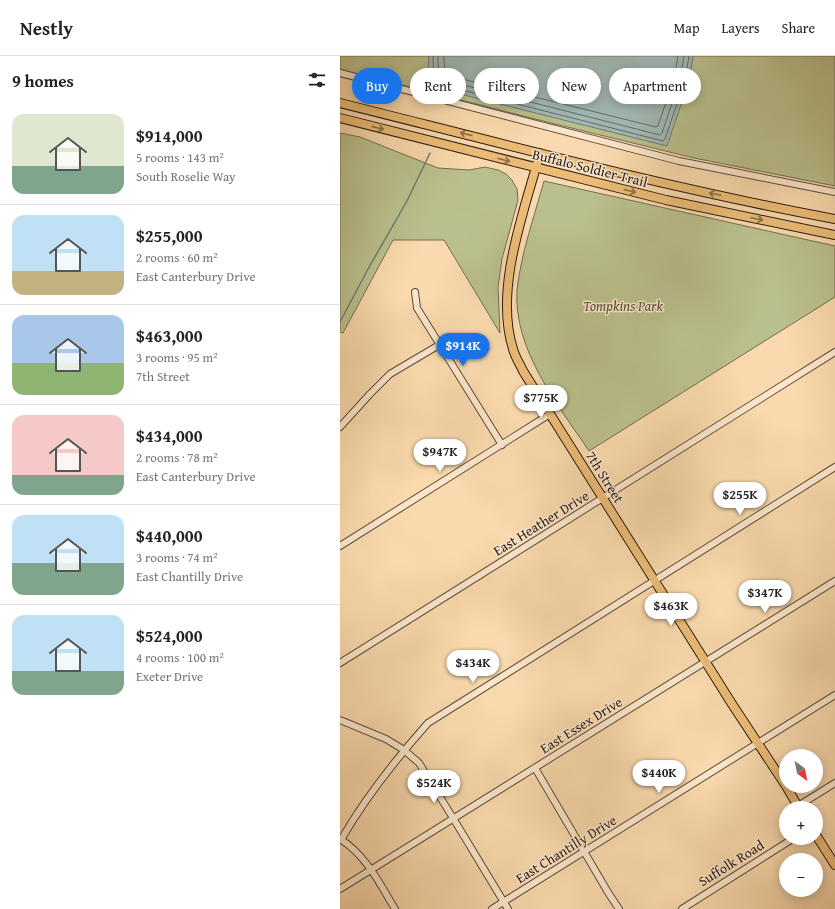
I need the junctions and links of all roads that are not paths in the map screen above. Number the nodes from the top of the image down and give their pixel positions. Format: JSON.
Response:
{"nodes":[{"id":1,"x":340,"y":74,"type":"edge"},
{"id":2,"x":340,"y":103,"type":"edge"},
{"id":3,"x":340,"y":118,"type":"edge"},
{"id":4,"x":540,"y":153,"type":"junction"},
{"id":5,"x":536,"y":168,"type":"junction"},
{"id":6,"x":835,"y":192,"type":"edge"},
{"id":7,"x":835,"y":219,"type":"edge"},
{"id":8,"x":835,"y":235,"type":"edge"},
{"id":9,"x":415,"y":292,"type":"dead end"},
{"id":10,"x":439,"y":345,"type":"junction"},
{"id":11,"x":835,"y":352,"type":"edge"},
{"id":12,"x":550,"y":414,"type":"junction"},
{"id":13,"x":340,"y":427,"type":"edge"},
{"id":14,"x":502,"y":445,"type":"junction"},
{"id":15,"x":835,"y":467,"type":"edge"},
{"id":16,"x":603,"y":499,"type":"junction"},
{"id":17,"x":340,"y":546,"type":"edge"},
{"id":18,"x":654,"y":581,"type":"junction"},
{"id":19,"x":835,"y":581,"type":"edge"},
{"id":20,"x":705,"y":662,"type":"junction"},
{"id":21,"x":340,"y":663,"type":"edge"},
{"id":22,"x":835,"y":695,"type":"edge"},
{"id":23,"x":340,"y":720,"type":"edge"},
{"id":24,"x":758,"y":743,"type":"junction"},
{"id":25,"x":404,"y":750,"type":"junction"},
{"id":26,"x":535,"y":768,"type":"junction"},
{"id":27,"x":779,"y":775,"type":"edge"},
{"id":28,"x":835,"y":783,"type":"edge"},
{"id":29,"x":807,"y":801,"type":"edge"},
{"id":30,"x":453,"y":818,"type":"junction"},
{"id":31,"x":341,"y":840,"type":"edge"},
{"id":32,"x":783,"y":845,"type":"edge"},
{"id":33,"x":822,"y":845,"type":"edge"},
{"id":34,"x":584,"y":851,"type":"junction"},
{"id":35,"x":835,"y":865,"type":"edge"},
{"id":36,"x":371,"y":870,"type":"junction"},
{"id":37,"x":340,"y":889,"type":"edge"},
{"id":38,"x":504,"y":902,"type":"junction"},
{"id":39,"x":395,"y":909,"type":"edge"},
{"id":40,"x":492,"y":909,"type":"edge"},
{"id":41,"x":508,"y":909,"type":"edge"},
{"id":42,"x":620,"y":909,"type":"edge"},
{"id":43,"x":682,"y":909,"type":"edge"}],
"edges":[{"from":1,"to":6,"type":"street"},
{"from":4,"to":2,"type":"main road","name":"Buffalo Soldier Trail","one_way":true},
{"from":3,"to":5,"type":"main road","name":"Buffalo Soldier Trail","one_way":true},
{"from":4,"to":5,"type":"main road","name":"7th Street"},
{"from":7,"to":4,"type":"main road","name":"Buffalo Soldier Trail","one_way":true},
{"from":5,"to":8,"type":"main road","name":"Buffalo Soldier Trail","one_way":true},
{"from":5,"to":12,"type":"main road","name":"7th Street"},
{"from":9,"to":10,"type":"street"},
{"from":10,"to":13,"type":"street"},
{"from":10,"to":14,"type":"street"},
{"from":11,"to":16,"type":"street","name":"East Heather Drive"},
{"from":12,"to":14,"type":"street"},
{"from":12,"to":16,"type":"main road","name":"7th Street"},
{"from":14,"to":17,"type":"street"},
{"from":15,"to":18,"type":"street"},
{"from":16,"to":18,"type":"main road","name":"7th Street"},
{"from":16,"to":21,"type":"street","name":"East Heather Drive"},
{"from":18,"to":20,"type":"main road","name":"7th Street"},
{"from":18,"to":25,"type":"street"},
{"from":19,"to":20,"type":"street","name":"East Essex Drive"},
{"from":20,"to":24,"type":"main road","name":"7th Street"},
{"from":20,"to":26,"type":"street","name":"East Essex Drive"},
{"from":22,"to":24,"type":"street","name":"East Chantilly Drive"},
{"from":23,"to":25,"type":"street"},
{"from":24,"to":27,"type":"main road","name":"7th Street"},
{"from":24,"to":34,"type":"street","name":"East Chantilly Drive"},
{"from":25,"to":30,"type":"street"},
{"from":25,"to":31,"type":"street"},
{"from":26,"to":30,"type":"street","name":"East Essex Drive"},
{"from":26,"to":34,"type":"street"},
{"from":28,"to":29,"type":"street"},
{"from":30,"to":36,"type":"street","name":"East Essex Drive"},
{"from":30,"to":38,"type":"street"},
{"from":31,"to":36,"type":"street"},
{"from":32,"to":43,"type":"street","name":"Suffolk Road"},
{"from":33,"to":35,"type":"main road"},
{"from":34,"to":38,"type":"street","name":"East Chantilly Drive"},
{"from":34,"to":42,"type":"street"},
{"from":36,"to":37,"type":"street","name":"East Essex Drive"},
{"from":36,"to":39,"type":"street"},
{"from":38,"to":40,"type":"street","name":"East Chantilly Drive"},
{"from":38,"to":41,"type":"street"}]}
